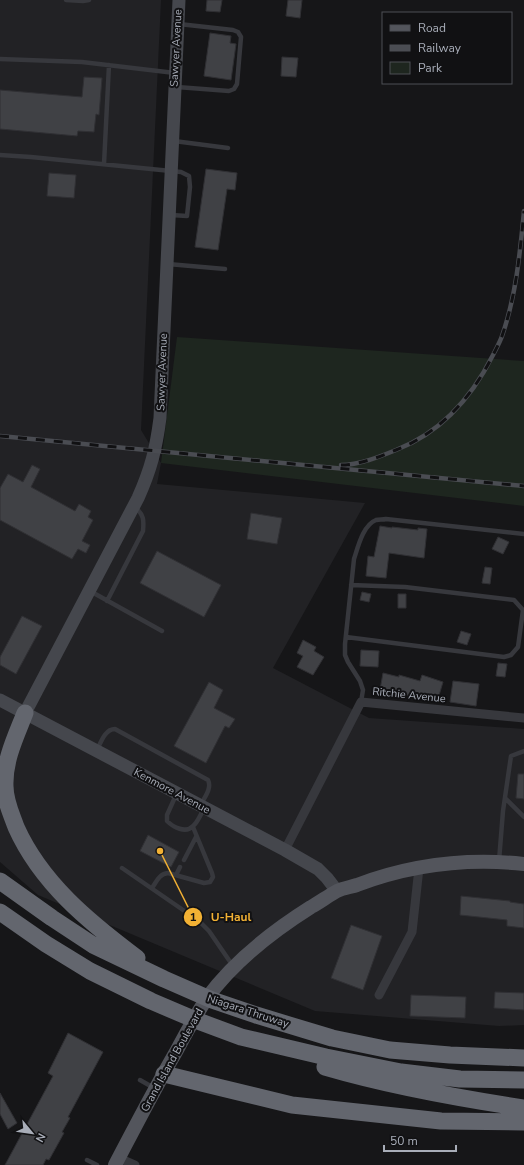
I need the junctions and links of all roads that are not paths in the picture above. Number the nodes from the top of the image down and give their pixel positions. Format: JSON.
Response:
{"nodes":[{"id":1,"x":66,"y":0,"type":"edge"},
{"id":2,"x":89,"y":0,"type":"edge"},
{"id":3,"x":179,"y":0,"type":"edge"},
{"id":4,"x":178,"y":24,"type":"junction"},
{"id":5,"x":0,"y":59,"type":"edge"},
{"id":6,"x":109,"y":65,"type":"junction"},
{"id":7,"x":175,"y":73,"type":"junction"},
{"id":8,"x":174,"y":87,"type":"junction"},
{"id":9,"x":172,"y":141,"type":"junction"},
{"id":10,"x":228,"y":148,"type":"dead end"},
{"id":11,"x":0,"y":155,"type":"edge"},
{"id":12,"x":104,"y":164,"type":"junction"},
{"id":13,"x":170,"y":171,"type":"junction"},
{"id":14,"x":168,"y":215,"type":"junction"},
{"id":15,"x":166,"y":264,"type":"junction"},
{"id":16,"x":225,"y":269,"type":"dead end"},
{"id":17,"x":134,"y":506,"type":"junction"},
{"id":18,"x":524,"y":534,"type":"edge"},
{"id":19,"x":351,"y":585,"type":"junction"},
{"id":20,"x":90,"y":591,"type":"junction"},
{"id":21,"x":108,"y":601,"type":"junction"},
{"id":22,"x":162,"y":631,"type":"dead end"},
{"id":23,"x":346,"y":637,"type":"junction"},
{"id":24,"x":0,"y":700,"type":"edge"},
{"id":25,"x":361,"y":702,"type":"junction"},
{"id":26,"x":25,"y":713,"type":"junction"},
{"id":27,"x":524,"y":718,"type":"edge"},
{"id":28,"x":96,"y":751,"type":"junction"},
{"id":29,"x":524,"y":751,"type":"edge"},
{"id":30,"x":177,"y":793,"type":"junction"},
{"id":31,"x":505,"y":798,"type":"junction"},
{"id":32,"x":202,"y":807,"type":"junction"},
{"id":33,"x":524,"y":818,"type":"edge"},
{"id":34,"x":193,"y":827,"type":"junction"},
{"id":35,"x":196,"y":837,"type":"junction"},
{"id":36,"x":285,"y":850,"type":"junction"},
{"id":37,"x":184,"y":860,"type":"dead end"},
{"id":38,"x":498,"y":862,"type":"junction"},
{"id":39,"x":524,"y":864,"type":"edge"},
{"id":40,"x":180,"y":867,"type":"dead end"},
{"id":41,"x":122,"y":868,"type":"dead end"},
{"id":42,"x":419,"y":868,"type":"junction"},
{"id":43,"x":176,"y":875,"type":"junction"},
{"id":44,"x":0,"y":881,"type":"edge"},
{"id":45,"x":152,"y":888,"type":"junction"},
{"id":46,"x":337,"y":891,"type":"junction"},
{"id":47,"x":0,"y":912,"type":"edge"},
{"id":48,"x":234,"y":968,"type":"junction"},
{"id":49,"x":164,"y":979,"type":"junction"},
{"id":50,"x":379,"y":995,"type":"dead end"},
{"id":51,"x":241,"y":1037,"type":"junction"},
{"id":52,"x":524,"y":1058,"type":"edge"},
{"id":53,"x":164,"y":1074,"type":"junction"},
{"id":54,"x":140,"y":1080,"type":"dead end"},
{"id":55,"x":524,"y":1080,"type":"edge"},
{"id":56,"x":156,"y":1088,"type":"junction"},
{"id":57,"x":524,"y":1108,"type":"edge"},
{"id":58,"x":524,"y":1122,"type":"edge"},
{"id":59,"x":88,"y":1160,"type":"dead end"},
{"id":60,"x":117,"y":1162,"type":"edge"},
{"id":61,"x":97,"y":1165,"type":"edge"},
{"id":62,"x":135,"y":1165,"type":"edge"}],
"edges":[{"from":1,"to":2,"type":"lane"},
{"from":3,"to":4,"type":"street","name":"Sawyer Avenue"},
{"from":4,"to":7,"type":"street","name":"Sawyer Avenue"},
{"from":4,"to":8,"type":"lane"},
{"from":5,"to":6,"type":"lane"},
{"from":6,"to":7,"type":"lane"},
{"from":6,"to":12,"type":"lane"},
{"from":7,"to":8,"type":"street","name":"Sawyer Avenue"},
{"from":8,"to":9,"type":"street","name":"Sawyer Avenue"},
{"from":9,"to":10,"type":"lane"},
{"from":9,"to":13,"type":"street","name":"Sawyer Avenue"},
{"from":11,"to":12,"type":"lane"},
{"from":12,"to":13,"type":"lane"},
{"from":13,"to":14,"type":"street","name":"Sawyer Avenue"},
{"from":13,"to":14,"type":"lane"},
{"from":14,"to":15,"type":"street","name":"Sawyer Avenue"},
{"from":15,"to":16,"type":"lane"},
{"from":15,"to":17,"type":"street","name":"Sawyer Avenue"},
{"from":17,"to":20,"type":"street","name":"Sawyer Avenue"},
{"from":17,"to":21,"type":"lane"},
{"from":18,"to":19,"type":"lane"},
{"from":19,"to":23,"type":"lane"},
{"from":19,"to":23,"type":"lane"},
{"from":20,"to":21,"type":"lane"},
{"from":20,"to":26,"type":"street","name":"Sawyer Avenue"},
{"from":21,"to":22,"type":"lane"},
{"from":23,"to":25,"type":"lane"},
{"from":24,"to":26,"type":"street","name":"Kenmore Avenue"},
{"from":25,"to":27,"type":"street","name":"Ritchie Avenue"},
{"from":25,"to":36,"type":"street","name":"Ritchie Avenue"},
{"from":26,"to":28,"type":"street","name":"Kenmore Avenue"},
{"from":26,"to":49,"type":"highway"},
{"from":28,"to":30,"type":"street","name":"Kenmore Avenue"},
{"from":28,"to":32,"type":"lane"},
{"from":29,"to":31,"type":"lane"},
{"from":30,"to":32,"type":"street","name":"Kenmore Avenue"},
{"from":30,"to":34,"type":"lane"},
{"from":31,"to":33,"type":"lane"},
{"from":31,"to":38,"type":"lane"},
{"from":32,"to":34,"type":"lane"},
{"from":32,"to":36,"type":"street","name":"Kenmore Avenue"},
{"from":34,"to":35,"type":"lane"},
{"from":35,"to":37,"type":"lane"},
{"from":35,"to":43,"type":"lane"},
{"from":36,"to":46,"type":"street","name":"Kenmore Avenue"},
{"from":38,"to":39,"type":"main road","name":"Grand Island Boulevard"},
{"from":38,"to":42,"type":"main road","name":"Grand Island Boulevard"},
{"from":40,"to":43,"type":"lane"},
{"from":41,"to":45,"type":"lane"},
{"from":42,"to":46,"type":"main road","name":"Grand Island Boulevard"},
{"from":42,"to":50,"type":"street"},
{"from":43,"to":45,"type":"lane"},
{"from":44,"to":49,"type":"highway","name":"Niagara Thruway"},
{"from":45,"to":48,"type":"lane"},
{"from":46,"to":48,"type":"main road","name":"Grand Island Boulevard"},
{"from":47,"to":51,"type":"highway"},
{"from":48,"to":53,"type":"main road","name":"Grand Island Boulevard"},
{"from":49,"to":52,"type":"highway","name":"Niagara Thruway"},
{"from":51,"to":55,"type":"highway"},
{"from":51,"to":57,"type":"highway"},
{"from":53,"to":56,"type":"main road","name":"Grand Island Boulevard"},
{"from":53,"to":58,"type":"highway"},
{"from":54,"to":56,"type":"lane"},
{"from":56,"to":60,"type":"main road","name":"Grand Island Boulevard"},
{"from":59,"to":61,"type":"lane"},
{"from":60,"to":62,"type":"street"}]}
